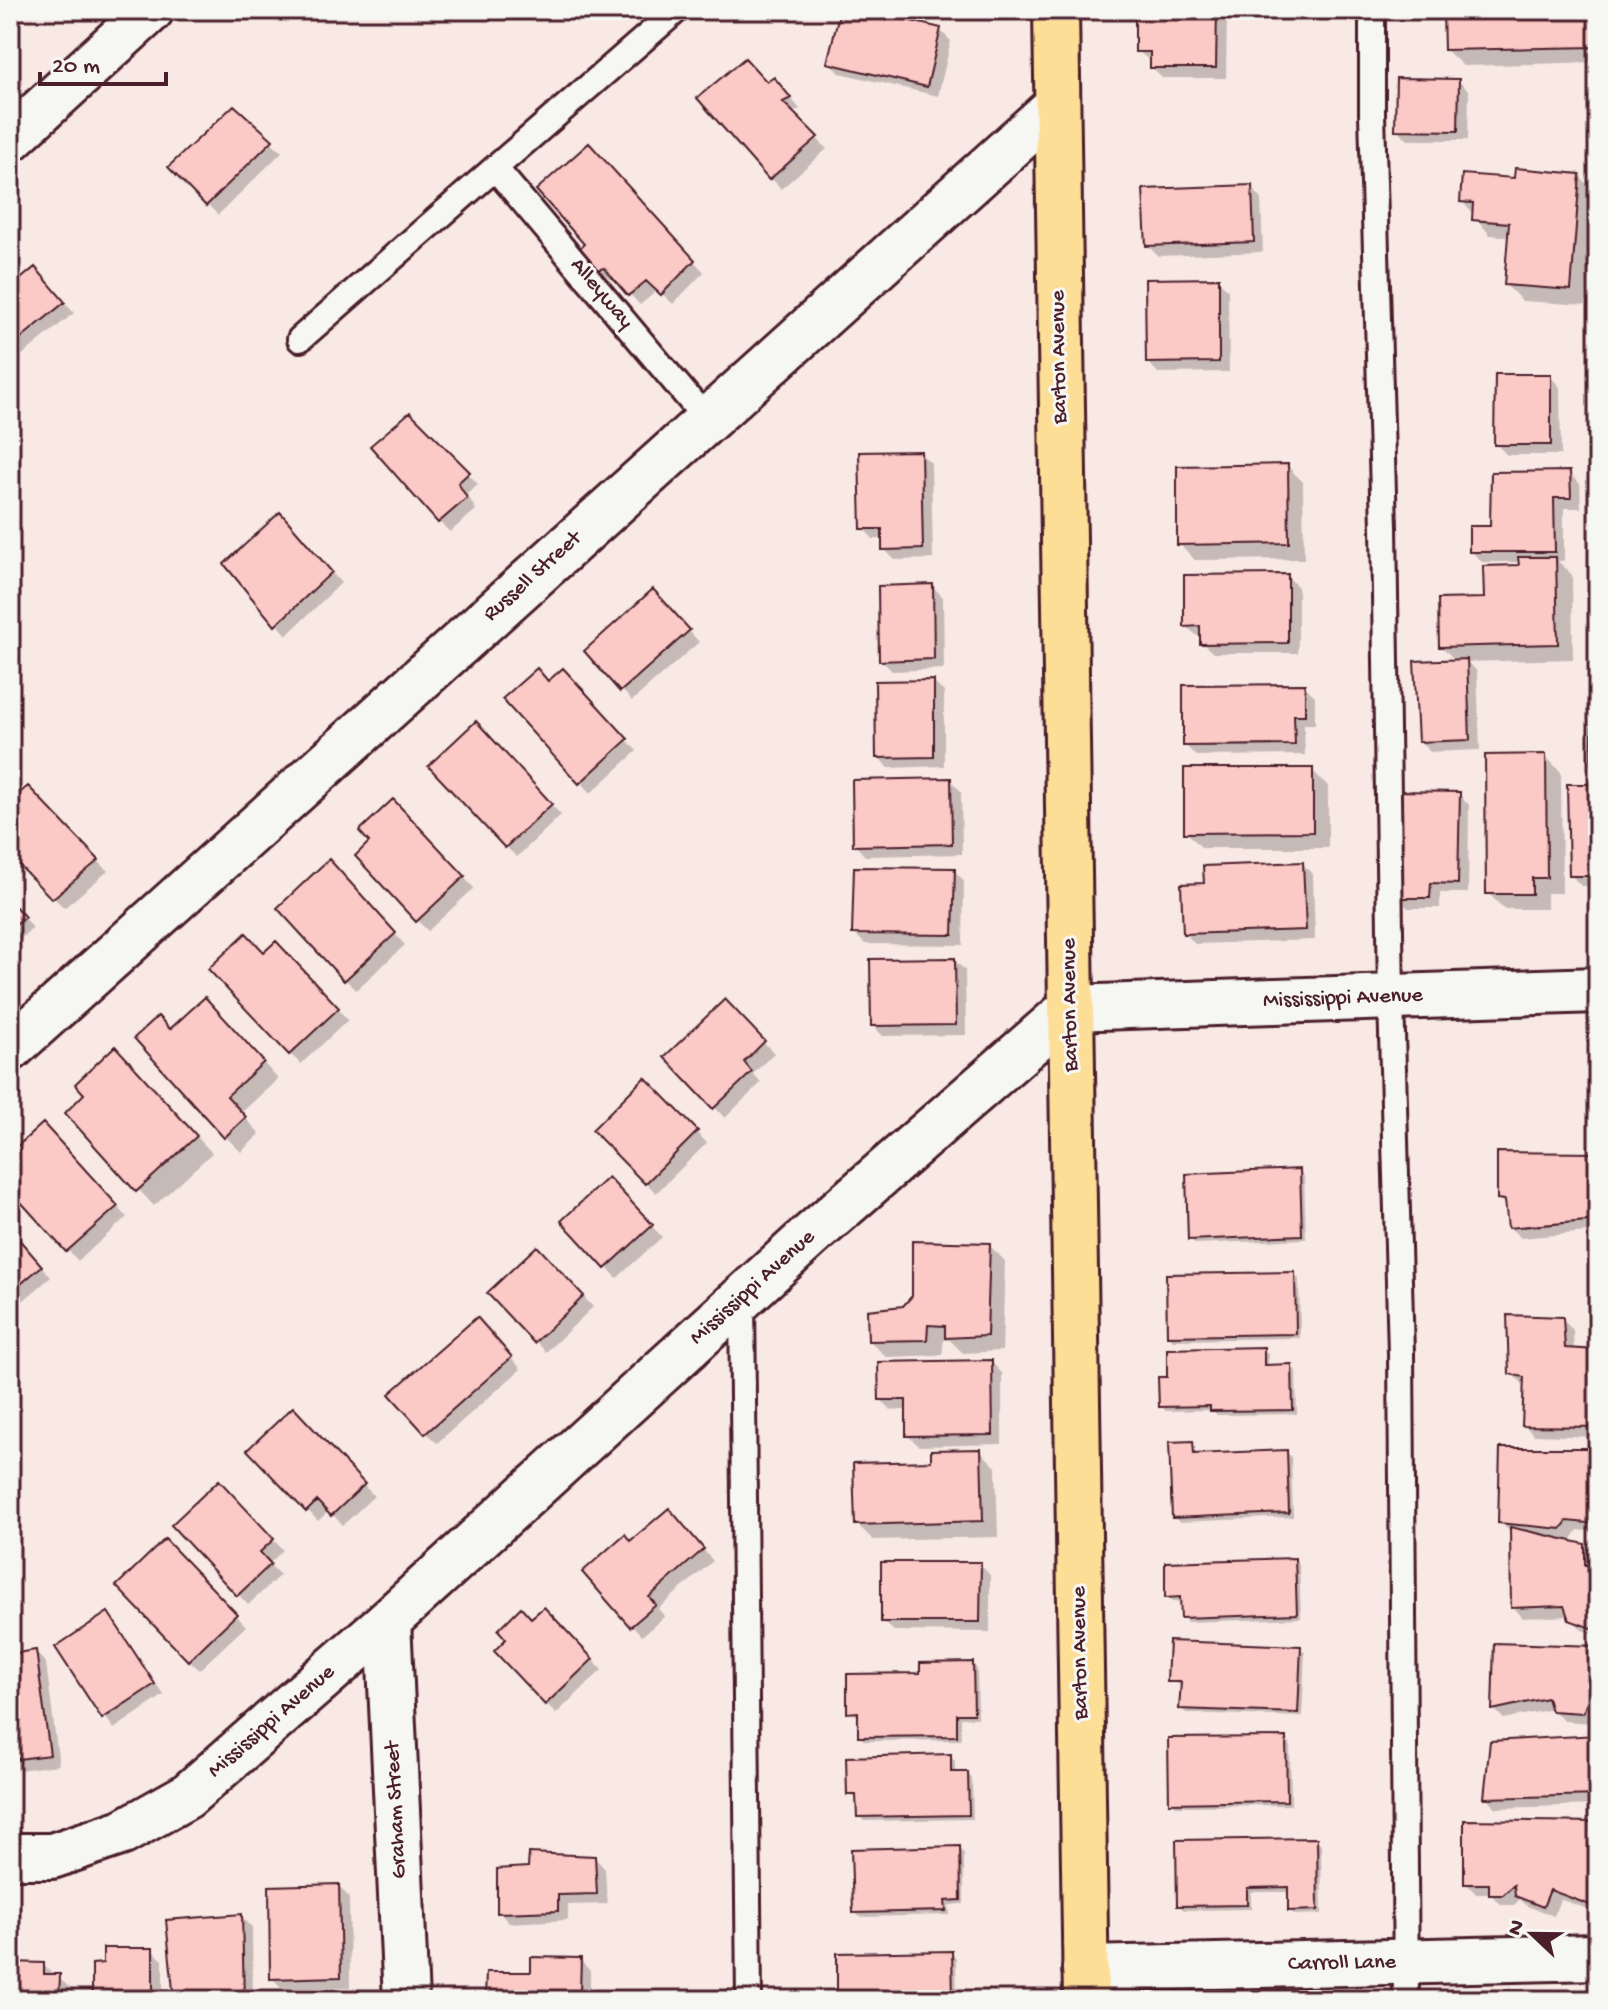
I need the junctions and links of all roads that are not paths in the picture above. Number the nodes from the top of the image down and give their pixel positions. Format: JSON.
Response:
{"nodes":[{"id":1,"x":151,"y":10,"type":"edge"},
{"id":2,"x":677,"y":10,"type":"edge"},
{"id":3,"x":1056,"y":10,"type":"edge"},
{"id":4,"x":1372,"y":10,"type":"edge"},
{"id":5,"x":1057,"y":105,"type":"junction"},
{"id":6,"x":10,"y":139,"type":"edge"},
{"id":7,"x":495,"y":168,"type":"junction"},
{"id":8,"x":300,"y":339,"type":"dead end"},
{"id":9,"x":707,"y":420,"type":"junction"},
{"id":10,"x":1598,"y":990,"type":"edge"},
{"id":11,"x":1391,"y":998,"type":"junction"},
{"id":12,"x":1071,"y":1008,"type":"junction"},
{"id":13,"x":10,"y":1049,"type":"edge"},
{"id":14,"x":742,"y":1299,"type":"junction"},
{"id":15,"x":388,"y":1621,"type":"junction"},
{"id":16,"x":10,"y":1856,"type":"edge"},
{"id":17,"x":1598,"y":1957,"type":"edge"},
{"id":18,"x":1405,"y":1982,"type":"edge"},
{"id":19,"x":1086,"y":1985,"type":"edge"},
{"id":20,"x":406,"y":2000,"type":"edge"},
{"id":21,"x":749,"y":2000,"type":"edge"}],
"edges":[{"from":1,"to":6,"type":"street"},
{"from":2,"to":7,"type":"lane"},
{"from":3,"to":5,"type":"main road","name":"Barton Avenue"},
{"from":4,"to":11,"type":"lane"},
{"from":5,"to":9,"type":"street","name":"Russell Street"},
{"from":5,"to":12,"type":"main road","name":"Barton Avenue"},
{"from":7,"to":8,"type":"lane"},
{"from":7,"to":9,"type":"lane","name":"Alleyway"},
{"from":9,"to":13,"type":"street","name":"Russell Street"},
{"from":10,"to":11,"type":"street","name":"Mississippi Avenue"},
{"from":11,"to":12,"type":"street","name":"Mississippi Avenue"},
{"from":11,"to":18,"type":"lane"},
{"from":12,"to":14,"type":"street","name":"Mississippi Avenue"},
{"from":12,"to":19,"type":"main road","name":"Barton Avenue"},
{"from":14,"to":15,"type":"street","name":"Mississippi Avenue"},
{"from":14,"to":21,"type":"lane"},
{"from":15,"to":16,"type":"street","name":"Mississippi Avenue"},
{"from":15,"to":20,"type":"street","name":"Graham Street"},
{"from":17,"to":18,"type":"street","name":"Carroll Lane"},
{"from":18,"to":19,"type":"street","name":"Carroll Lane"}]}
